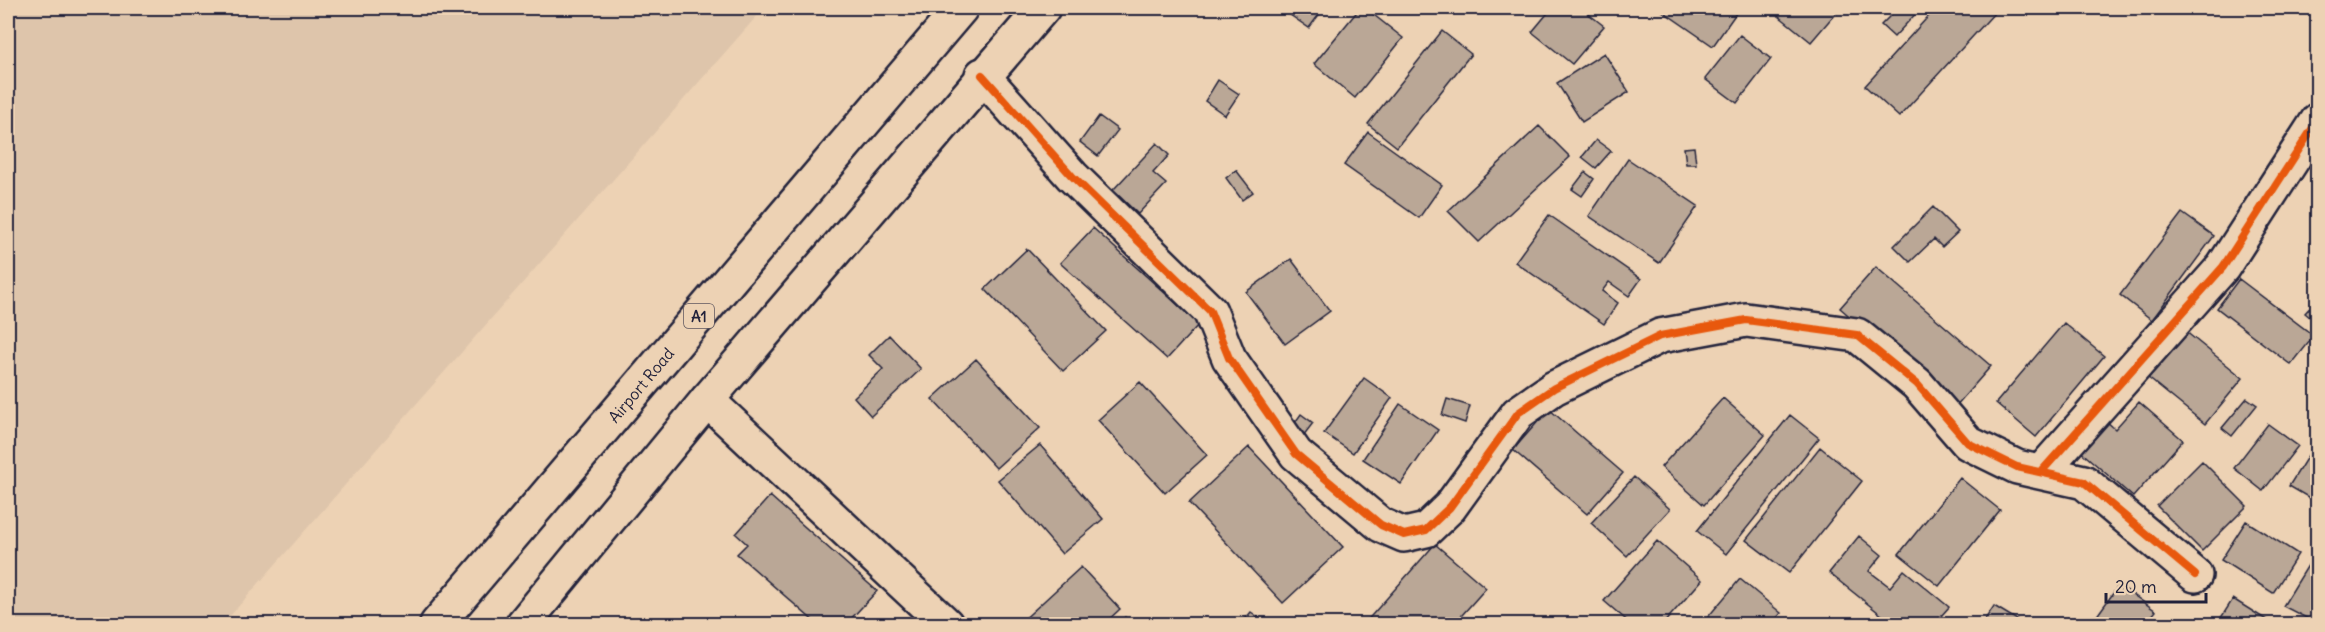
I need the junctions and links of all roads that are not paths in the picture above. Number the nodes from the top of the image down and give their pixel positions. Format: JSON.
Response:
{"nodes":[{"id":1,"x":961,"y":8,"type":"edge"},
{"id":2,"x":1043,"y":8,"type":"edge"},
{"id":3,"x":982,"y":75,"type":"junction"},
{"id":4,"x":2318,"y":120,"type":"edge"},
{"id":5,"x":707,"y":400,"type":"junction"},
{"id":6,"x":2041,"y":472,"type":"junction"},
{"id":7,"x":2195,"y":575,"type":"dead end"},
{"id":8,"x":437,"y":624,"type":"edge"},
{"id":9,"x":522,"y":624,"type":"edge"},
{"id":10,"x":946,"y":624,"type":"edge"}],
"edges":[{"from":1,"to":8,"type":"main road","name":"Airport Road","number":"A1"},
{"from":2,"to":3,"type":"main road"},
{"from":3,"to":5,"type":"main road"},
{"from":3,"to":6,"type":"main road"},
{"from":4,"to":6,"type":"main road"},
{"from":5,"to":9,"type":"main road"},
{"from":5,"to":10,"type":"main road"},
{"from":6,"to":7,"type":"main road"}]}
